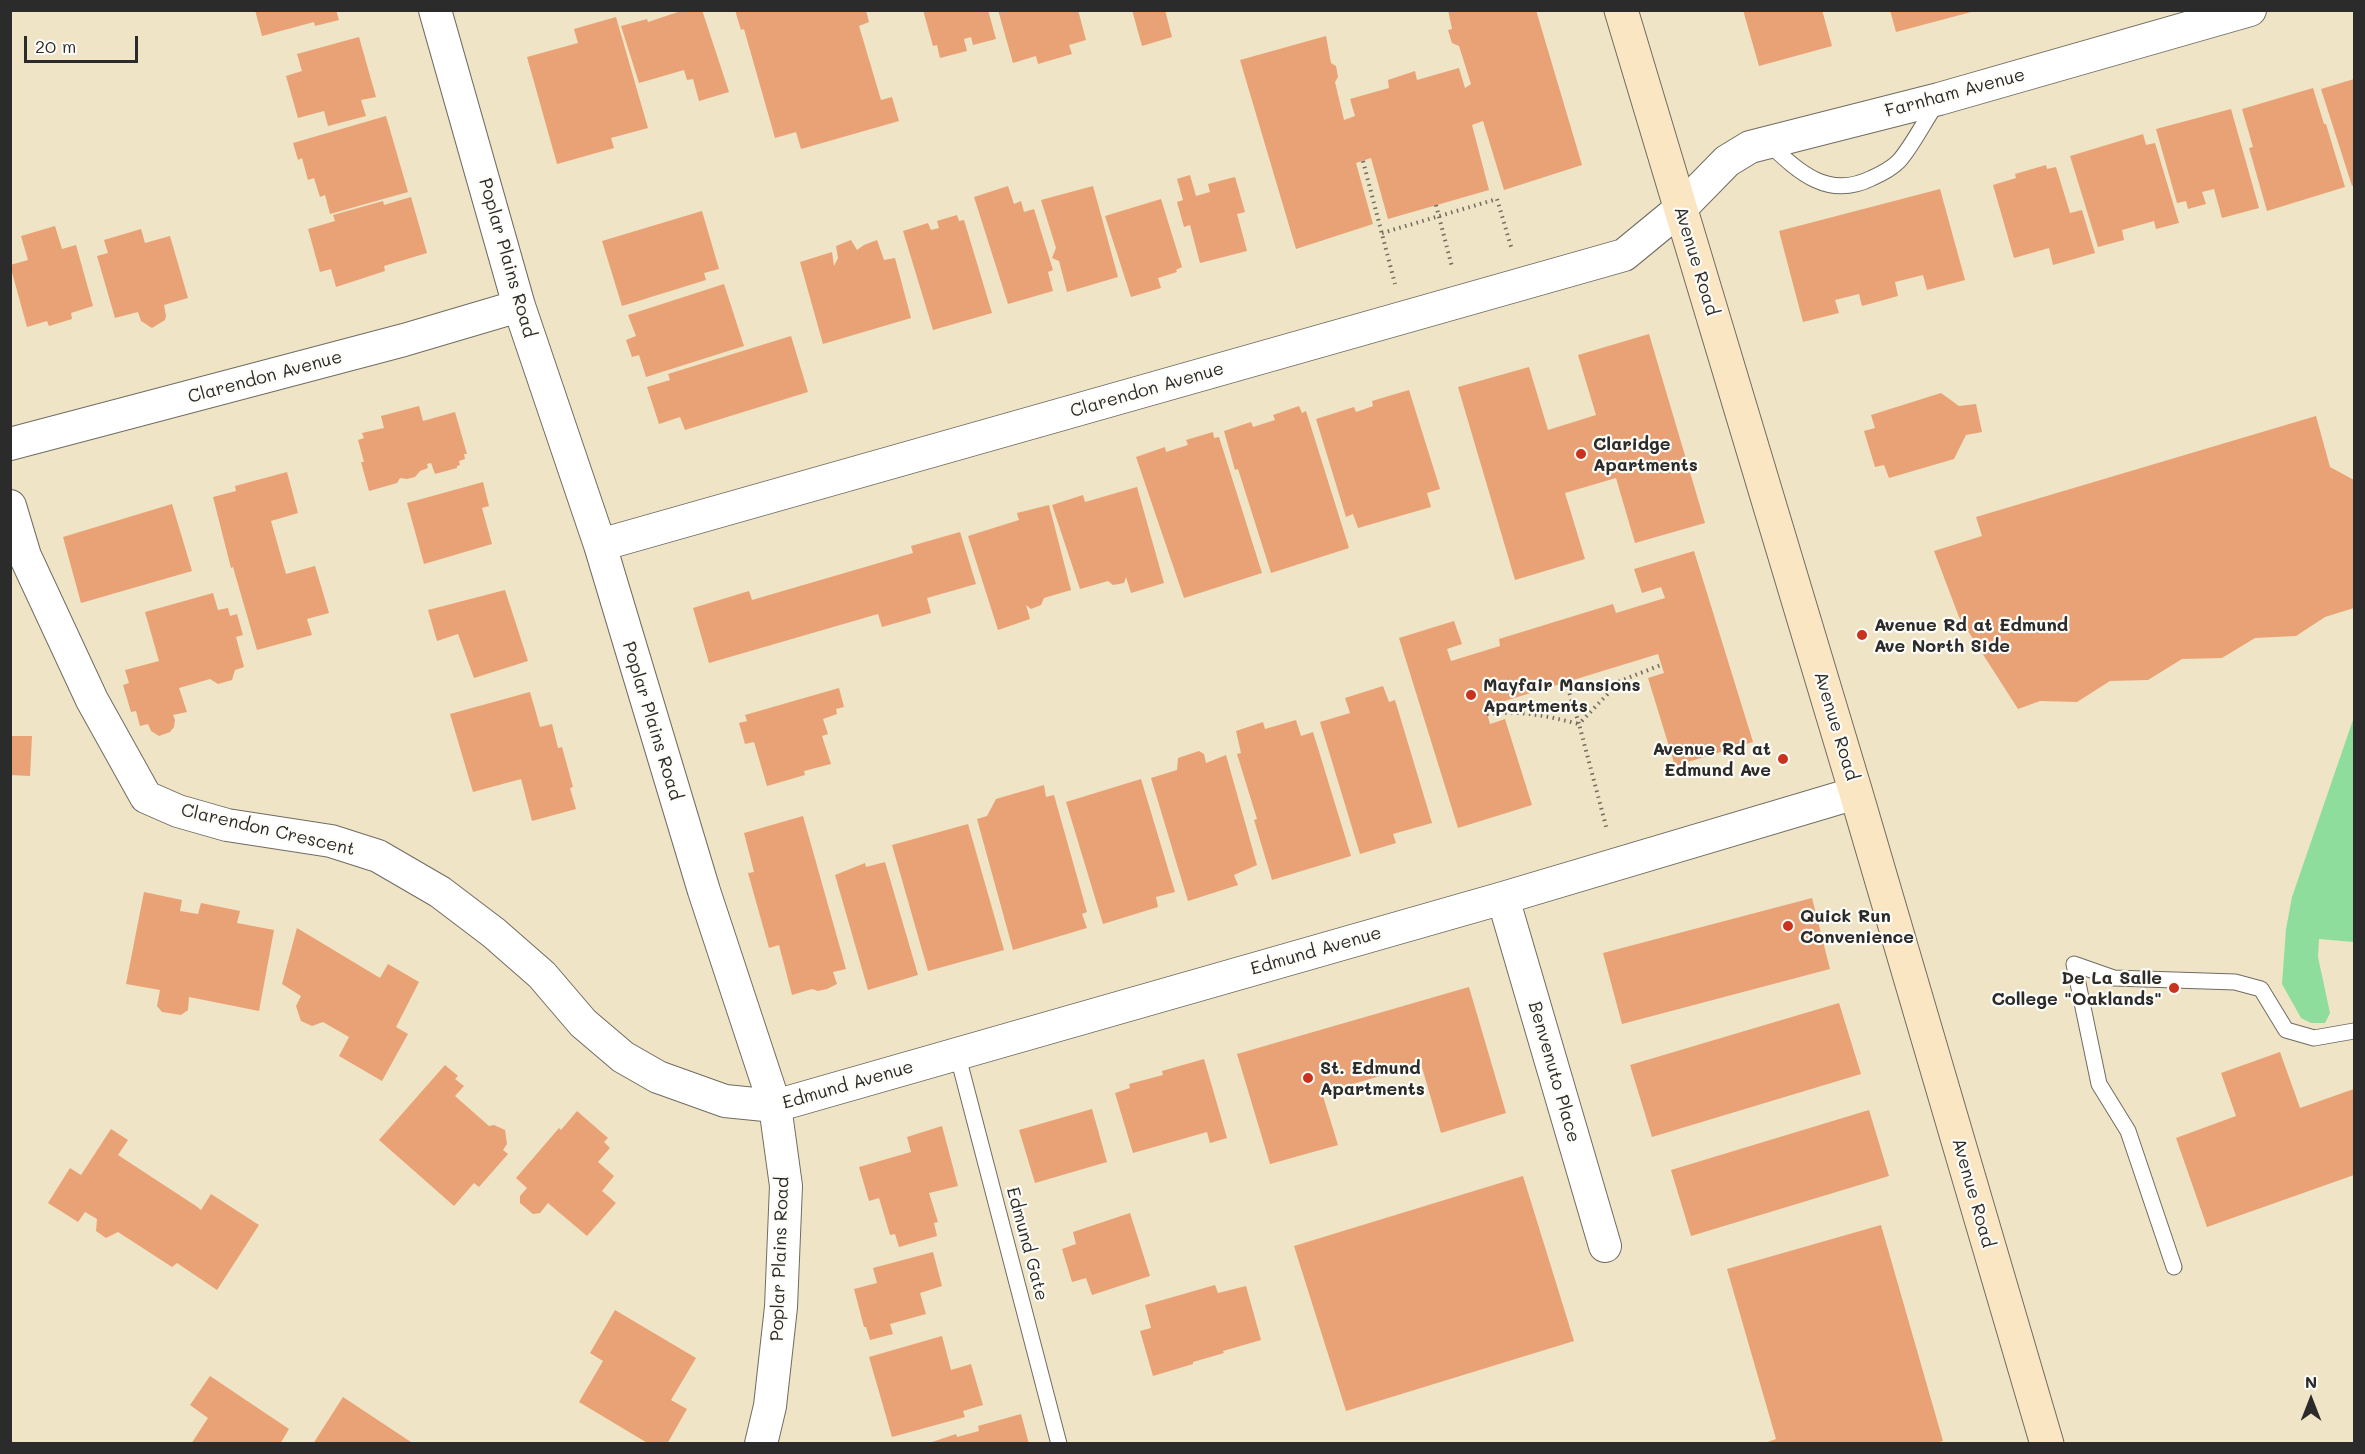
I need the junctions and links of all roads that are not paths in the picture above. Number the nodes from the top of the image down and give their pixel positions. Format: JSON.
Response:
{"nodes":[{"id":1,"x":435,"y":10,"type":"edge"},
{"id":2,"x":1621,"y":10,"type":"edge"},
{"id":3,"x":2250,"y":10,"type":"edge"},
{"id":4,"x":1940,"y":99,"type":"junction"},
{"id":5,"x":1768,"y":143,"type":"junction"},
{"id":6,"x":1680,"y":209,"type":"junction"},
{"id":7,"x":519,"y":306,"type":"junction"},
{"id":8,"x":10,"y":444,"type":"edge"},
{"id":9,"x":10,"y":506,"type":"edge"},
{"id":10,"x":600,"y":545,"type":"junction"},
{"id":11,"x":1856,"y":793,"type":"junction"},
{"id":12,"x":1503,"y":898,"type":"junction"},
{"id":13,"x":2355,"y":1031,"type":"edge"},
{"id":14,"x":957,"y":1053,"type":"junction"},
{"id":15,"x":775,"y":1106,"type":"junction"},
{"id":16,"x":1605,"y":1246,"type":"dead end"},
{"id":17,"x":2174,"y":1267,"type":"dead end"},
{"id":18,"x":761,"y":1443,"type":"edge"},
{"id":19,"x":1059,"y":1443,"type":"edge"},
{"id":20,"x":2047,"y":1443,"type":"edge"}],
"edges":[{"from":1,"to":7,"type":"street","name":"Poplar Plains Road"},
{"from":2,"to":6,"type":"main road","name":"Avenue Road"},
{"from":3,"to":4,"type":"street","name":"Farnham Avenue"},
{"from":4,"to":5,"type":"street","name":"Farnham Avenue"},
{"from":4,"to":5,"type":"lane"},
{"from":5,"to":6,"type":"street","name":"Farnham Avenue"},
{"from":6,"to":10,"type":"street","name":"Clarendon Avenue"},
{"from":6,"to":11,"type":"main road","name":"Avenue Road"},
{"from":7,"to":8,"type":"street","name":"Clarendon Avenue"},
{"from":7,"to":10,"type":"street","name":"Poplar Plains Road"},
{"from":9,"to":15,"type":"street","name":"Clarendon Crescent"},
{"from":10,"to":15,"type":"street","name":"Poplar Plains Road"},
{"from":11,"to":12,"type":"street","name":"Edmund Avenue"},
{"from":11,"to":20,"type":"main road","name":"Avenue Road"},
{"from":12,"to":14,"type":"street","name":"Edmund Avenue"},
{"from":12,"to":16,"type":"street","name":"Benvenuto Place"},
{"from":13,"to":17,"type":"lane"},
{"from":14,"to":15,"type":"street","name":"Edmund Avenue"},
{"from":14,"to":19,"type":"lane","name":"Edmund Gate"},
{"from":15,"to":18,"type":"street","name":"Poplar Plains Road"}]}
